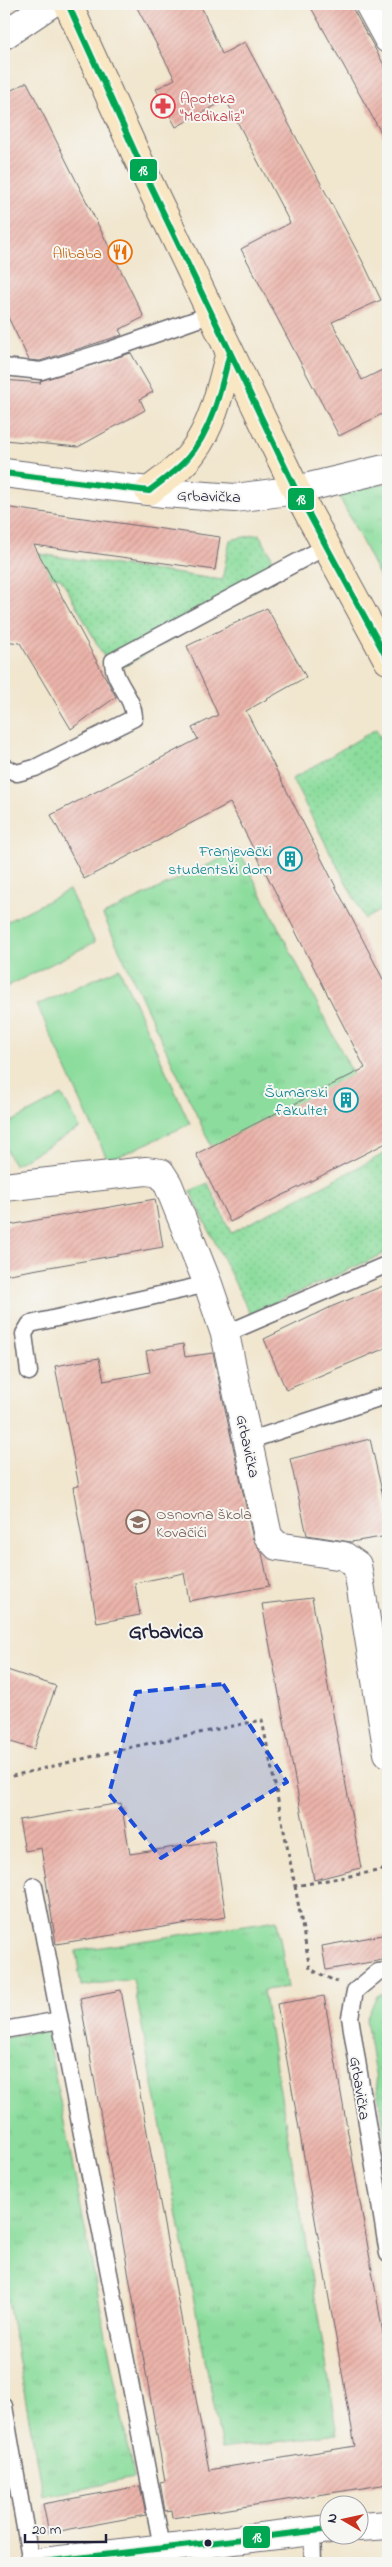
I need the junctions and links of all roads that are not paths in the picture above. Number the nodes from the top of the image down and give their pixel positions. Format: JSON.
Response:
{"nodes":[{"id":1,"x":50,"y":4,"type":"edge"},
{"id":2,"x":68,"y":4,"type":"edge"},
{"id":3,"x":369,"y":4,"type":"edge"},
{"id":4,"x":4,"y":35,"type":"edge"},
{"id":5,"x":388,"y":39,"type":"edge"},
{"id":6,"x":212,"y":314,"type":"junction"},
{"id":7,"x":230,"y":352,"type":"junction"},
{"id":8,"x":4,"y":368,"type":"edge"},
{"id":9,"x":388,"y":468,"type":"edge"},
{"id":10,"x":4,"y":473,"type":"edge"},
{"id":11,"x":296,"y":490,"type":"junction"},
{"id":12,"x":149,"y":491,"type":"junction"},
{"id":13,"x":327,"y":546,"type":"junction"},
{"id":14,"x":388,"y":660,"type":"edge"},
{"id":15,"x":4,"y":767,"type":"edge"},
{"id":16,"x":4,"y":1187,"type":"edge"},
{"id":17,"x":388,"y":1264,"type":"edge"},
{"id":18,"x":208,"y":1284,"type":"junction"},
{"id":19,"x":225,"y":1334,"type":"junction"},
{"id":20,"x":29,"y":1372,"type":"dead end"},
{"id":21,"x":388,"y":1396,"type":"edge"},
{"id":22,"x":248,"y":1441,"type":"junction"},
{"id":23,"x":381,"y":1662,"type":"edge"},
{"id":24,"x":388,"y":1753,"type":"edge"},
{"id":25,"x":34,"y":1886,"type":"dead end"},
{"id":26,"x":388,"y":1971,"type":"edge"},
{"id":27,"x":60,"y":2020,"type":"junction"},
{"id":28,"x":4,"y":2030,"type":"edge"},
{"id":29,"x":388,"y":2254,"type":"edge"},
{"id":30,"x":4,"y":2406,"type":"edge"},
{"id":31,"x":388,"y":2524,"type":"edge"},
{"id":32,"x":370,"y":2526,"type":"edge"},
{"id":33,"x":320,"y":2530,"type":"edge"},
{"id":34,"x":320,"y":2534,"type":"edge"},
{"id":35,"x":162,"y":2547,"type":"junction"},
{"id":36,"x":86,"y":2560,"type":"edge"},
{"id":37,"x":33,"y":2563,"type":"edge"},
{"id":38,"x":313,"y":2563,"type":"edge"}],
"edges":[{"from":1,"to":4,"type":"street"},
{"from":2,"to":6,"type":"main road"},
{"from":3,"to":5,"type":"street"},
{"from":6,"to":7,"type":"main road"},
{"from":6,"to":8,"type":"lane"},
{"from":7,"to":11,"type":"main road"},
{"from":7,"to":12,"type":"main road"},
{"from":9,"to":11,"type":"street","name":"Grbavička"},
{"from":10,"to":12,"type":"street","name":"Grbavička"},
{"from":11,"to":12,"type":"street","name":"Grbavička"},
{"from":11,"to":13,"type":"main road"},
{"from":13,"to":14,"type":"main road"},
{"from":13,"to":15,"type":"lane"},
{"from":16,"to":18,"type":"street","name":"Grbavička"},
{"from":17,"to":19,"type":"lane"},
{"from":18,"to":19,"type":"street","name":"Grbavička"},
{"from":18,"to":20,"type":"lane"},
{"from":19,"to":22,"type":"street","name":"Grbavička"},
{"from":21,"to":22,"type":"lane"},
{"from":22,"to":23,"type":"street","name":"Grbavička"},
{"from":23,"to":24,"type":"street","name":"Grbavička"},
{"from":25,"to":27,"type":"lane"},
{"from":26,"to":29,"type":"lane","name":"Grbavička"},
{"from":27,"to":28,"type":"lane"},
{"from":27,"to":35,"type":"lane"},
{"from":30,"to":37,"type":"lane"},
{"from":31,"to":32,"type":"street"},
{"from":33,"to":35,"type":"street"},
{"from":34,"to":38,"type":"lane"},
{"from":35,"to":36,"type":"street"},
{"from":36,"to":37,"type":"street"}]}
